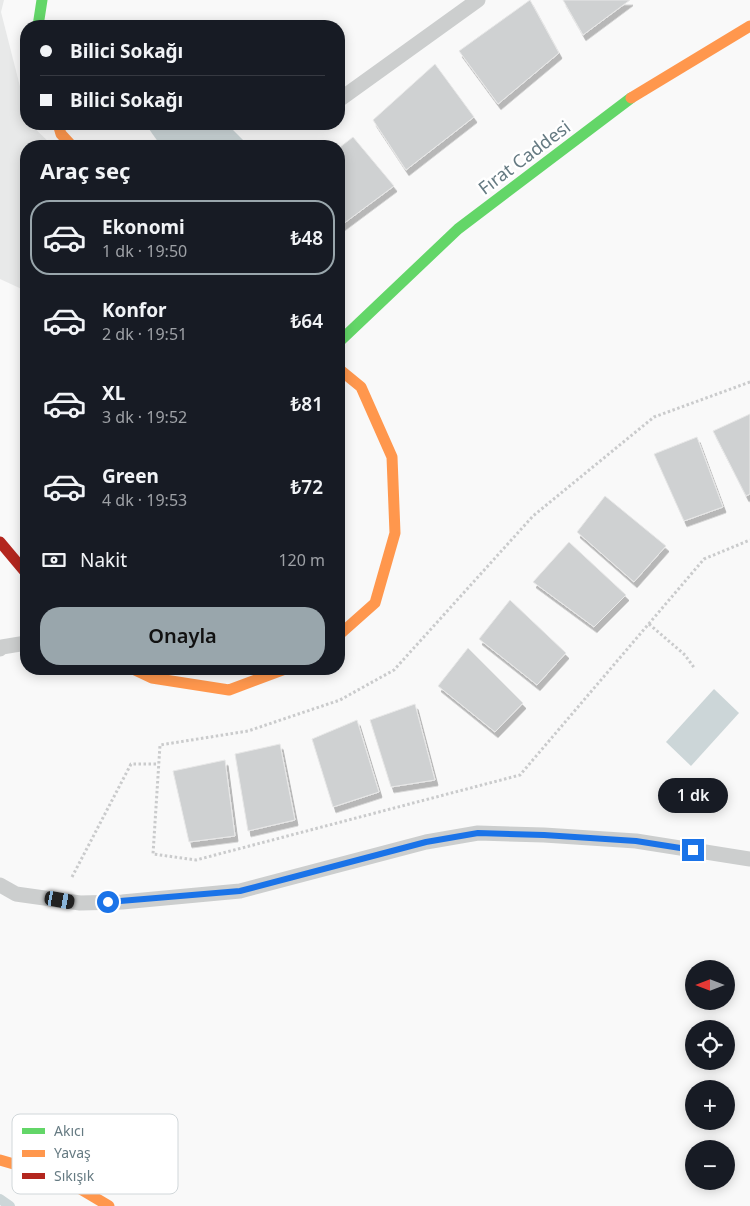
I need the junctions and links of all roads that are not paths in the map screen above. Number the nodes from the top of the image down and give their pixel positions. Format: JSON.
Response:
{"nodes":[{"id":1,"x":42,"y":0,"type":"edge"},
{"id":2,"x":478,"y":0,"type":"edge"},
{"id":3,"x":39,"y":20,"type":"edge"},
{"id":4,"x":750,"y":26,"type":"edge"},
{"id":5,"x":345,"y":96,"type":"edge"},
{"id":6,"x":345,"y":336,"type":"edge"},
{"id":7,"x":345,"y":374,"type":"edge"},
{"id":8,"x":0,"y":542,"type":"edge"},
{"id":9,"x":20,"y":566,"type":"edge"},
{"id":10,"x":345,"y":630,"type":"edge"},
{"id":11,"x":20,"y":644,"type":"edge"},
{"id":12,"x":0,"y":649,"type":"edge"},
{"id":13,"x":146,"y":675,"type":"edge"},
{"id":14,"x":269,"y":675,"type":"edge"},
{"id":15,"x":750,"y":858,"type":"edge"},
{"id":16,"x":0,"y":885,"type":"edge"},
{"id":17,"x":89,"y":1194,"type":"edge"},
{"id":18,"x":109,"y":1206,"type":"edge"}],
"edges":[{"from":1,"to":3,"type":"street"},
{"from":2,"to":5,"type":"lane"},
{"from":4,"to":6,"type":"street","name":"Fırat Caddesi"},
{"from":7,"to":10,"type":"street"},
{"from":8,"to":9,"type":"street"},
{"from":11,"to":12,"type":"lane"},
{"from":13,"to":14,"type":"street"},
{"from":15,"to":16,"type":"lane"},
{"from":17,"to":18,"type":"street"}]}
